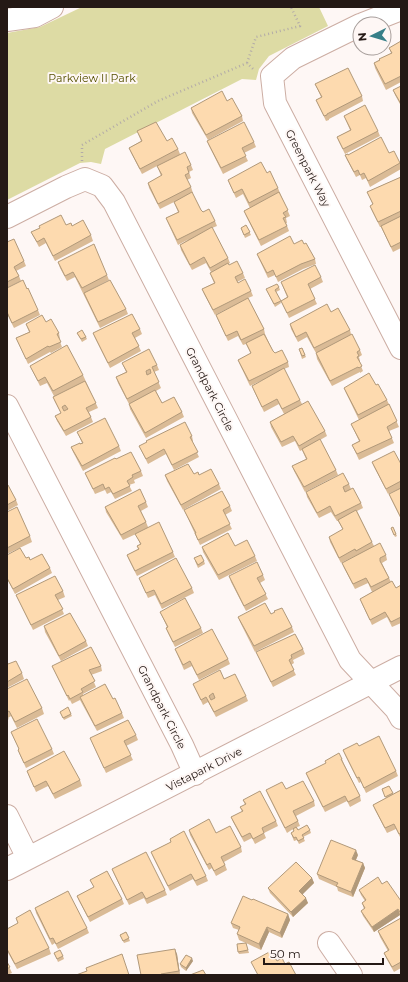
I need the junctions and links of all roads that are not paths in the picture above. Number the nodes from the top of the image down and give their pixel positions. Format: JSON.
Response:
{"nodes":[{"id":1,"x":52,"y":7,"type":"edge"},
{"id":2,"x":401,"y":9,"type":"edge"},
{"id":3,"x":384,"y":16,"type":"edge"},
{"id":4,"x":7,"y":20,"type":"edge"},
{"id":5,"x":352,"y":29,"type":"edge"},
{"id":6,"x":7,"y":217,"type":"edge"},
{"id":7,"x":401,"y":348,"type":"edge"},
{"id":8,"x":7,"y":406,"type":"edge"},
{"id":9,"x":401,"y":667,"type":"edge"},
{"id":10,"x":371,"y":682,"type":"junction"},
{"id":11,"x":401,"y":718,"type":"edge"},
{"id":12,"x":195,"y":774,"type":"junction"},
{"id":13,"x":7,"y":816,"type":"edge"},
{"id":14,"x":28,"y":858,"type":"junction"},
{"id":15,"x":7,"y":869,"type":"edge"},
{"id":16,"x":329,"y":943,"type":"dead end"},
{"id":17,"x":351,"y":975,"type":"edge"}],
"edges":[{"from":1,"to":4,"type":"street"},
{"from":2,"to":3,"type":"street"},
{"from":5,"to":7,"type":"street","name":"Greenpark Way"},
{"from":6,"to":10,"type":"street","name":"Grandpark Circle"},
{"from":8,"to":12,"type":"street","name":"Grandpark Circle"},
{"from":9,"to":10,"type":"street","name":"Vistapark Drive"},
{"from":10,"to":11,"type":"street","name":"Grandpark Circle"},
{"from":10,"to":12,"type":"street","name":"Vistapark Drive"},
{"from":12,"to":14,"type":"street","name":"Vistapark Drive"},
{"from":13,"to":14,"type":"street"},
{"from":14,"to":15,"type":"street","name":"Vistapark Drive"},
{"from":16,"to":17,"type":"street"}]}
